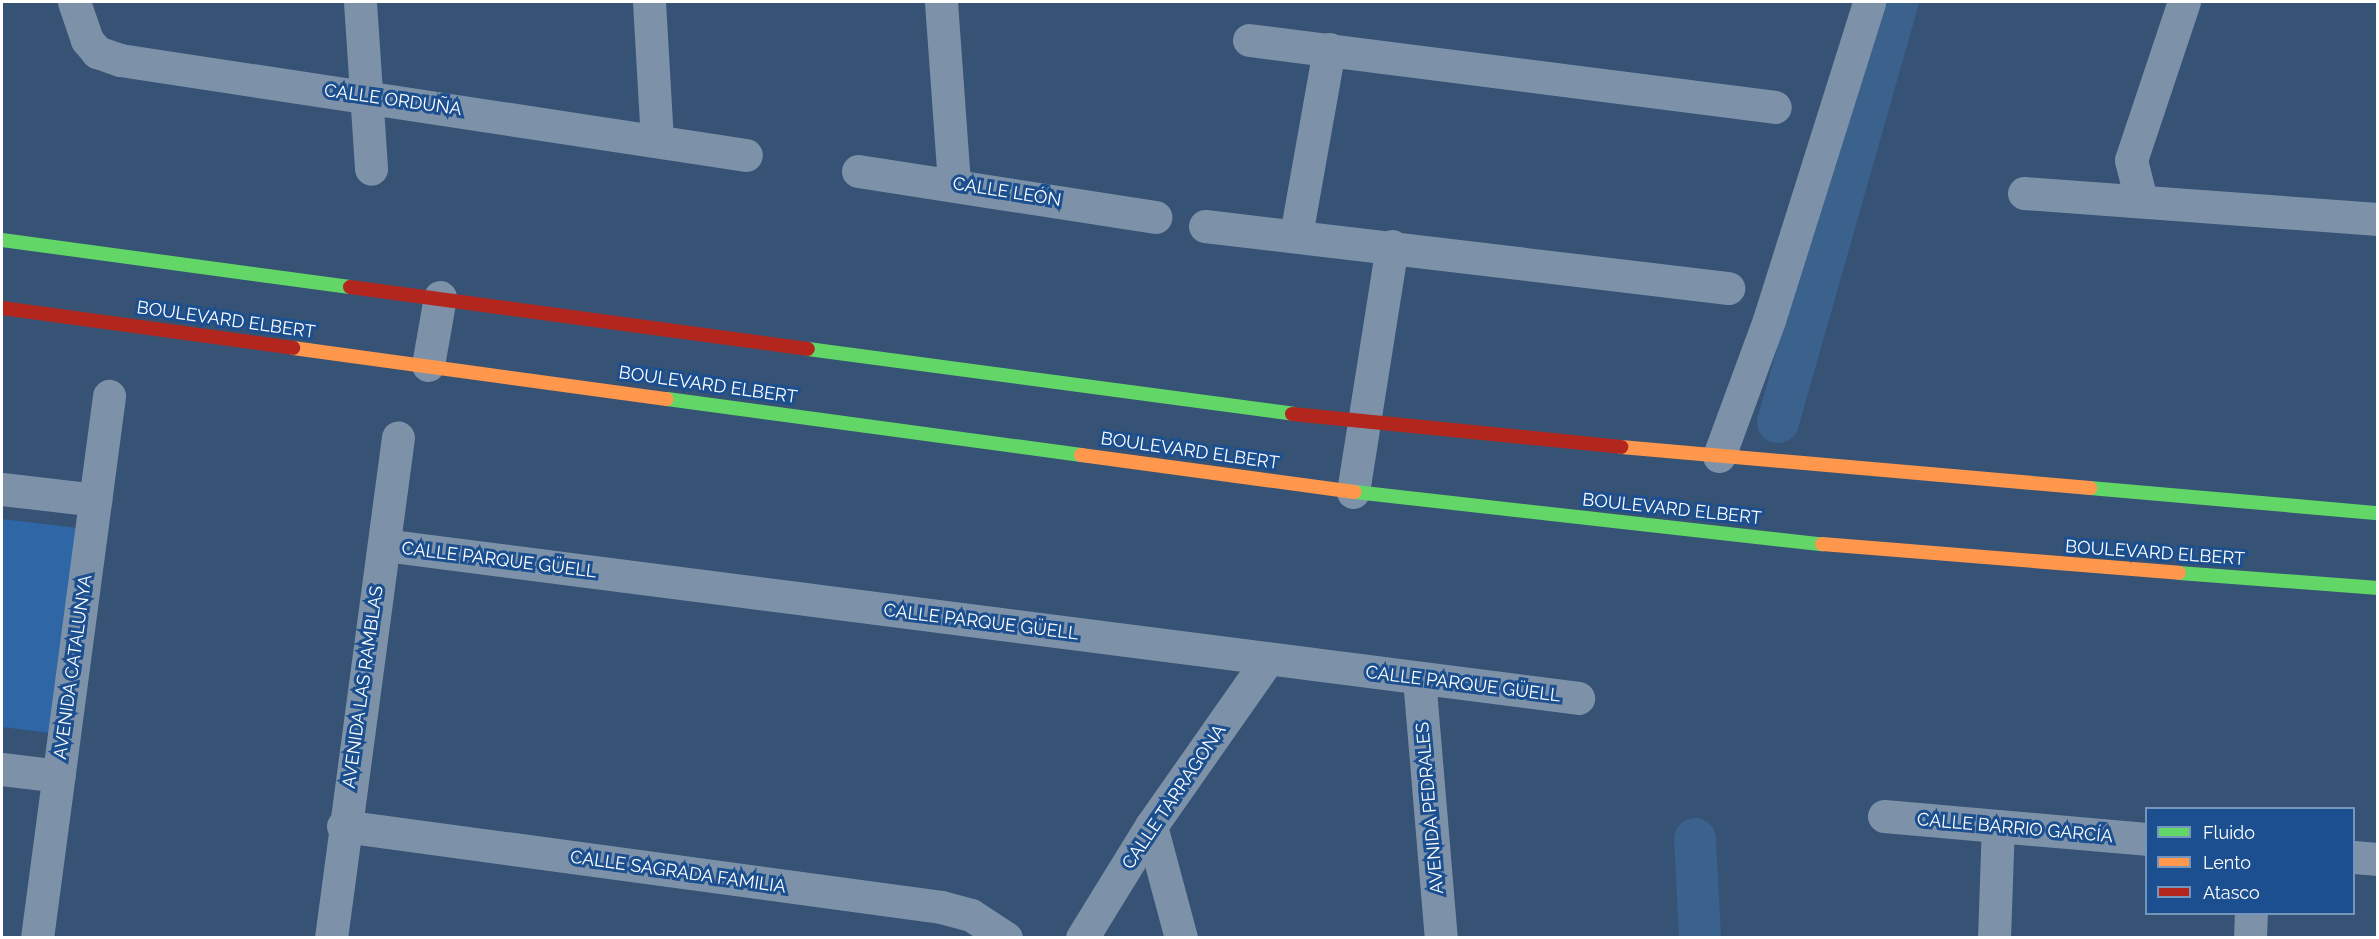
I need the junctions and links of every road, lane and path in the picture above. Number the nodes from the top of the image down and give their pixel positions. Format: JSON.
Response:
{"nodes":[{"id":1,"x":74,"y":2,"type":"edge"},
{"id":2,"x":360,"y":2,"type":"edge"},
{"id":3,"x":649,"y":2,"type":"edge"},
{"id":4,"x":941,"y":2,"type":"edge"},
{"id":5,"x":1869,"y":2,"type":"edge"},
{"id":6,"x":2184,"y":2,"type":"edge"},
{"id":7,"x":1250,"y":40,"type":"dead end"},
{"id":8,"x":1329,"y":49,"type":"junction"},
{"id":9,"x":366,"y":97,"type":"junction"},
{"id":10,"x":1775,"y":107,"type":"dead end"},
{"id":11,"x":657,"y":139,"type":"junction"},
{"id":12,"x":746,"y":155,"type":"dead end"},
{"id":13,"x":372,"y":169,"type":"dead end"},
{"id":14,"x":858,"y":171,"type":"dead end"},
{"id":15,"x":954,"y":183,"type":"junction"},
{"id":16,"x":2024,"y":193,"type":"dead end"},
{"id":17,"x":2141,"y":200,"type":"junction"},
{"id":18,"x":1155,"y":217,"type":"dead end"},
{"id":19,"x":2378,"y":219,"type":"edge"},
{"id":20,"x":1205,"y":226,"type":"dead end"},
{"id":21,"x":1296,"y":235,"type":"junction"},
{"id":22,"x":2,"y":240,"type":"edge"},
{"id":23,"x":1392,"y":246,"type":"junction"},
{"id":24,"x":1728,"y":288,"type":"dead end"},
{"id":25,"x":440,"y":297,"type":"junction"},
{"id":26,"x":2,"y":308,"type":"edge"},
{"id":27,"x":428,"y":365,"type":"junction"},
{"id":28,"x":109,"y":396,"type":"dead end"},
{"id":29,"x":1363,"y":424,"type":"junction"},
{"id":30,"x":398,"y":437,"type":"dead end"},
{"id":31,"x":1719,"y":456,"type":"junction"},
{"id":32,"x":2,"y":489,"type":"edge"},
{"id":33,"x":1353,"y":492,"type":"junction"},
{"id":34,"x":95,"y":500,"type":"junction"},
{"id":35,"x":2378,"y":513,"type":"edge"},
{"id":36,"x":384,"y":545,"type":"junction"},
{"id":37,"x":2378,"y":588,"type":"edge"},
{"id":38,"x":1268,"y":659,"type":"junction"},
{"id":39,"x":1419,"y":678,"type":"junction"},
{"id":40,"x":1578,"y":698,"type":"dead end"},
{"id":41,"x":2,"y":769,"type":"edge"},
{"id":42,"x":59,"y":776,"type":"junction"},
{"id":43,"x":1884,"y":816,"type":"dead end"},
{"id":44,"x":343,"y":826,"type":"junction"},
{"id":45,"x":1151,"y":826,"type":"junction"},
{"id":46,"x":1998,"y":826,"type":"junction"},
{"id":47,"x":2145,"y":839,"type":"edge"},
{"id":48,"x":2355,"y":857,"type":"edge"},
{"id":49,"x":2378,"y":859,"type":"edge"},
{"id":50,"x":2251,"y":915,"type":"edge"},
{"id":51,"x":37,"y":938,"type":"edge"},
{"id":52,"x":331,"y":938,"type":"edge"},
{"id":53,"x":1006,"y":938,"type":"edge"},
{"id":54,"x":1082,"y":938,"type":"edge"},
{"id":55,"x":1181,"y":938,"type":"edge"},
{"id":56,"x":1441,"y":938,"type":"edge"},
{"id":57,"x":1994,"y":938,"type":"edge"},
{"id":58,"x":2250,"y":938,"type":"edge"}],
"edges":[{"from":1,"to":9,"type":"street","name":"CALLE ORDUÑA"},
{"from":2,"to":9,"type":"street"},
{"from":3,"to":11,"type":"street"},
{"from":4,"to":15,"type":"street"},
{"from":5,"to":31,"type":"street"},
{"from":6,"to":17,"type":"street"},
{"from":7,"to":8,"type":"street"},
{"from":8,"to":10,"type":"street"},
{"from":8,"to":21,"type":"street"},
{"from":9,"to":11,"type":"street","name":"CALLE ORDUÑA"},
{"from":9,"to":13,"type":"street"},
{"from":11,"to":12,"type":"street","name":"CALLE ORDUÑA"},
{"from":14,"to":15,"type":"street","name":"CALLE LEÓN"},
{"from":15,"to":18,"type":"street","name":"CALLE LEÓN"},
{"from":16,"to":17,"type":"street"},
{"from":17,"to":19,"type":"street"},
{"from":20,"to":21,"type":"street"},
{"from":21,"to":23,"type":"street"},
{"from":22,"to":25,"type":"street"},
{"from":23,"to":24,"type":"street"},
{"from":23,"to":29,"type":"street"},
{"from":25,"to":27,"type":"street"},
{"from":25,"to":29,"type":"street"},
{"from":26,"to":27,"type":"street","name":"BOULEVARD ELBERT"},
{"from":27,"to":33,"type":"street","name":"BOULEVARD ELBERT"},
{"from":28,"to":34,"type":"street","name":"AVENIDA CATALUNYA"},
{"from":29,"to":31,"type":"street"},
{"from":29,"to":33,"type":"street"},
{"from":30,"to":36,"type":"street","name":"AVENIDA LAS RAMBLAS"},
{"from":31,"to":35,"type":"street"},
{"from":32,"to":34,"type":"street"},
{"from":33,"to":37,"type":"street","name":"BOULEVARD ELBERT"},
{"from":34,"to":42,"type":"street","name":"AVENIDA CATALUNYA"},
{"from":36,"to":38,"type":"street","name":"CALLE PARQUE GÜELL"},
{"from":36,"to":44,"type":"street","name":"AVENIDA LAS RAMBLAS"},
{"from":38,"to":39,"type":"street","name":"CALLE PARQUE GÜELL"},
{"from":38,"to":45,"type":"street","name":"CALLE TARRAGONA"},
{"from":39,"to":40,"type":"street","name":"CALLE PARQUE GÜELL"},
{"from":39,"to":56,"type":"street","name":"AVENIDA PEDRALES"},
{"from":41,"to":42,"type":"street"},
{"from":42,"to":51,"type":"street","name":"AVENIDA CATALUNYA"},
{"from":43,"to":46,"type":"street","name":"CALLE BARRIO GARCÍA"},
{"from":44,"to":52,"type":"street","name":"AVENIDA LAS RAMBLAS"},
{"from":44,"to":53,"type":"street","name":"CALLE SAGRADA FAMILIA"},
{"from":45,"to":54,"type":"street","name":"CALLE TARRAGONA"},
{"from":45,"to":55,"type":"street"},
{"from":46,"to":47,"type":"street","name":"CALLE BARRIO GARCÍA"},
{"from":46,"to":57,"type":"street"},
{"from":48,"to":49,"type":"street"},
{"from":50,"to":58,"type":"street"}]}
